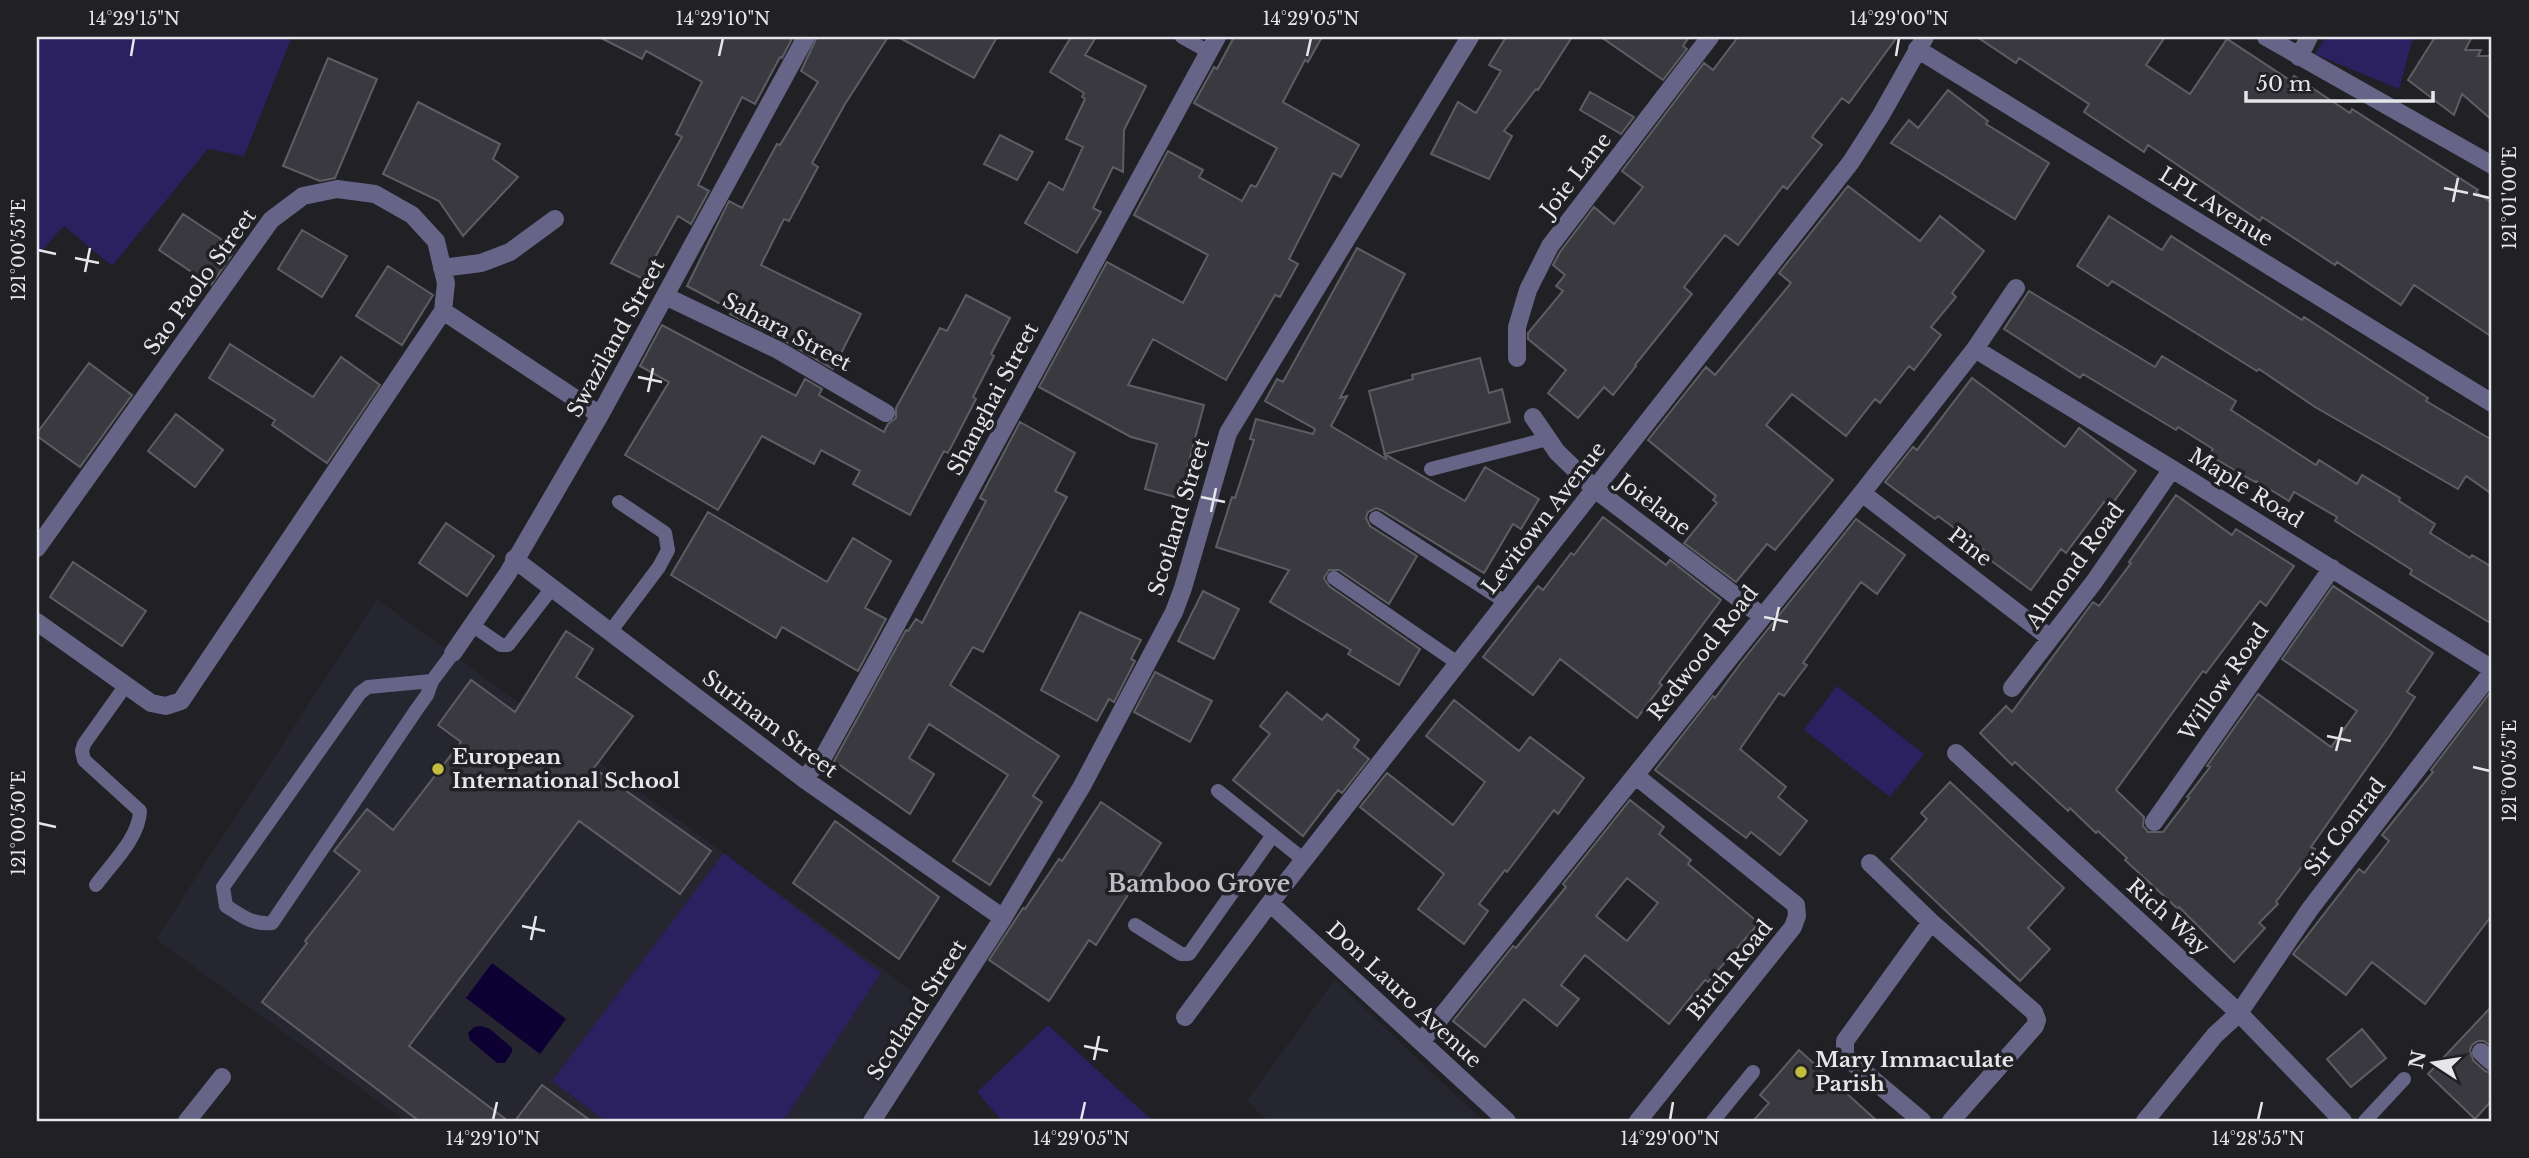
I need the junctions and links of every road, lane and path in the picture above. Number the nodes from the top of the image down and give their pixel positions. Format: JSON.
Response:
{"nodes":[{"id":1,"x":806,"y":37,"type":"edge"},
{"id":2,"x":1182,"y":37,"type":"edge"},
{"id":3,"x":1470,"y":37,"type":"edge"},
{"id":4,"x":1710,"y":37,"type":"edge"},
{"id":5,"x":2266,"y":37,"type":"edge"},
{"id":6,"x":2309,"y":37,"type":"edge"},
{"id":7,"x":1921,"y":43,"type":"edge"},
{"id":8,"x":1213,"y":44,"type":"edge"},
{"id":9,"x":2299,"y":57,"type":"junction"},
{"id":10,"x":2491,"y":160,"type":"edge"},
{"id":11,"x":555,"y":219,"type":"dead end"},
{"id":12,"x":443,"y":268,"type":"junction"},
{"id":13,"x":2016,"y":288,"type":"dead end"},
{"id":14,"x":665,"y":296,"type":"junction"},
{"id":15,"x":443,"y":311,"type":"junction"},
{"id":16,"x":1975,"y":349,"type":"junction"},
{"id":17,"x":1517,"y":358,"type":"dead end"},
{"id":18,"x":2492,"y":403,"type":"edge"},
{"id":19,"x":886,"y":413,"type":"dead end"},
{"id":20,"x":600,"y":415,"type":"junction"},
{"id":21,"x":1533,"y":417,"type":"dead end"},
{"id":22,"x":1547,"y":439,"type":"junction"},
{"id":23,"x":1431,"y":469,"type":"dead end"},
{"id":24,"x":2172,"y":469,"type":"junction"},
{"id":25,"x":1596,"y":490,"type":"junction"},
{"id":26,"x":1862,"y":492,"type":"junction"},
{"id":27,"x":619,"y":502,"type":"dead end"},
{"id":28,"x":1376,"y":518,"type":"dead end"},
{"id":29,"x":37,"y":548,"type":"edge"},
{"id":30,"x":514,"y":559,"type":"junction"},
{"id":31,"x":2332,"y":568,"type":"junction"},
{"id":32,"x":1334,"y":578,"type":"dead end"},
{"id":33,"x":552,"y":588,"type":"junction"},
{"id":34,"x":1507,"y":603,"type":"junction"},
{"id":35,"x":1762,"y":616,"type":"junction"},
{"id":36,"x":37,"y":622,"type":"edge"},
{"id":37,"x":472,"y":625,"type":"junction"},
{"id":38,"x":610,"y":632,"type":"junction"},
{"id":39,"x":2050,"y":638,"type":"junction"},
{"id":40,"x":453,"y":653,"type":"joint"},
{"id":41,"x":1459,"y":664,"type":"junction"},
{"id":42,"x":2492,"y":670,"type":"edge"},
{"id":43,"x":432,"y":681,"type":"junction"},
{"id":44,"x":126,"y":685,"type":"junction"},
{"id":45,"x":2012,"y":688,"type":"dead end"},
{"id":46,"x":1956,"y":753,"type":"dead end"},
{"id":47,"x":1636,"y":776,"type":"junction"},
{"id":48,"x":804,"y":779,"type":"junction"},
{"id":49,"x":1218,"y":791,"type":"dead end"},
{"id":50,"x":2154,"y":822,"type":"dead end"},
{"id":51,"x":1273,"y":835,"type":"junction"},
{"id":52,"x":1304,"y":860,"type":"junction"},
{"id":53,"x":1870,"y":863,"type":"dead end"},
{"id":54,"x":96,"y":885,"type":"dead end"},
{"id":55,"x":1270,"y":903,"type":"junction"},
{"id":56,"x":1003,"y":918,"type":"junction"},
{"id":57,"x":1931,"y":922,"type":"junction"},
{"id":58,"x":1135,"y":925,"type":"dead end"},
{"id":59,"x":2239,"y":1013,"type":"junction"},
{"id":60,"x":1185,"y":1017,"type":"dead end"},
{"id":61,"x":1422,"y":1042,"type":"junction"},
{"id":62,"x":1753,"y":1072,"type":"dead end"},
{"id":63,"x":222,"y":1077,"type":"dead end"},
{"id":64,"x":2404,"y":1079,"type":"dead end"},
{"id":65,"x":194,"y":1119,"type":"edge"},
{"id":66,"x":872,"y":1121,"type":"edge"},
{"id":67,"x":1507,"y":1121,"type":"edge"},
{"id":68,"x":1637,"y":1121,"type":"edge"},
{"id":69,"x":1713,"y":1121,"type":"edge"},
{"id":70,"x":1922,"y":1121,"type":"edge"},
{"id":71,"x":1951,"y":1121,"type":"edge"},
{"id":72,"x":2145,"y":1121,"type":"edge"},
{"id":73,"x":2343,"y":1121,"type":"edge"},
{"id":74,"x":2365,"y":1121,"type":"edge"}],
"edges":[{"from":1,"to":14,"type":"street","name":"Swaziland Street"},
{"from":2,"to":8,"type":"lane"},
{"from":3,"to":56,"type":"street","name":"Scotland Street"},
{"from":4,"to":17,"type":"street","name":"Joie Lane"},
{"from":5,"to":9,"type":"street"},
{"from":6,"to":9,"type":"street"},
{"from":7,"to":18,"type":"street","name":"LPL Avenue"},
{"from":7,"to":25,"type":"street","name":"Levitown Avenue"},
{"from":8,"to":48,"type":"street","name":"Shanghai Street"},
{"from":9,"to":10,"type":"street"},
{"from":11,"to":12,"type":"street"},
{"from":12,"to":15,"type":"street","name":"Sao Paolo Street"},
{"from":12,"to":29,"type":"street","name":"Sao Paolo Street"},
{"from":13,"to":16,"type":"street","name":"Redwood Road"},
{"from":14,"to":19,"type":"street","name":"Sahara Street"},
{"from":14,"to":20,"type":"street","name":"Swaziland Street"},
{"from":15,"to":20,"type":"street"},
{"from":15,"to":44,"type":"street"},
{"from":16,"to":24,"type":"street","name":"Maple Road"},
{"from":16,"to":26,"type":"street","name":"Redwood Road"},
{"from":20,"to":30,"type":"street","name":"Swaziland Street"},
{"from":21,"to":22,"type":"street","name":"Joielane"},
{"from":22,"to":23,"type":"lane"},
{"from":22,"to":25,"type":"street","name":"Joielane"},
{"from":24,"to":31,"type":"street","name":"Maple Road"},
{"from":24,"to":39,"type":"street","name":"Almond Road"},
{"from":25,"to":34,"type":"street","name":"Levitown Avenue"},
{"from":25,"to":35,"type":"street","name":"Joielane"},
{"from":26,"to":35,"type":"street","name":"Redwood Road"},
{"from":26,"to":39,"type":"street","name":"Pine"},
{"from":27,"to":38,"type":"lane"},
{"from":28,"to":34,"type":"lane"},
{"from":30,"to":33,"type":"street","name":"Surinam Street"},
{"from":30,"to":37,"type":"street","name":"Swaziland Street"},
{"from":31,"to":42,"type":"street","name":"Maple Road"},
{"from":31,"to":50,"type":"street","name":"Willow Road"},
{"from":32,"to":41,"type":"lane"},
{"from":33,"to":37,"type":"lane"},
{"from":33,"to":38,"type":"street","name":"Surinam Street"},
{"from":34,"to":41,"type":"street","name":"Levitown Avenue"},
{"from":35,"to":47,"type":"street","name":"Redwood Road"},
{"from":36,"to":44,"type":"street"},
{"from":37,"to":40,"type":"street","name":"Swaziland Street"},
{"from":38,"to":48,"type":"street","name":"Surinam Street"},
{"from":39,"to":45,"type":"street","name":"Almond Road"},
{"from":40,"to":43,"type":"lane"},
{"from":41,"to":52,"type":"street","name":"Levitown Avenue"},
{"from":42,"to":59,"type":"street","name":"Sir Conrad"},
{"from":43,"to":43,"type":"lane"},
{"from":44,"to":54,"type":"lane"},
{"from":46,"to":59,"type":"street","name":"Rich Way"},
{"from":47,"to":61,"type":"street","name":"Redwood Road"},
{"from":47,"to":68,"type":"street","name":"Birch Road"},
{"from":48,"to":56,"type":"street","name":"Surinam Street"},
{"from":49,"to":51,"type":"lane"},
{"from":51,"to":52,"type":"lane"},
{"from":51,"to":58,"type":"lane"},
{"from":52,"to":55,"type":"street","name":"Levitown Avenue"},
{"from":53,"to":57,"type":"street"},
{"from":55,"to":60,"type":"street","name":"Levitown Avenue"},
{"from":55,"to":61,"type":"street","name":"Don Lauro Avenue"},
{"from":56,"to":66,"type":"street","name":"Scotland Street"},
{"from":57,"to":70,"type":"street"},
{"from":57,"to":71,"type":"street"},
{"from":59,"to":72,"type":"street","name":"Sir Conrad"},
{"from":59,"to":73,"type":"street","name":"Rich Way"},
{"from":61,"to":67,"type":"street","name":"Don Lauro Avenue"},
{"from":62,"to":69,"type":"lane"},
{"from":63,"to":65,"type":"street"},
{"from":64,"to":74,"type":"lane"}]}
